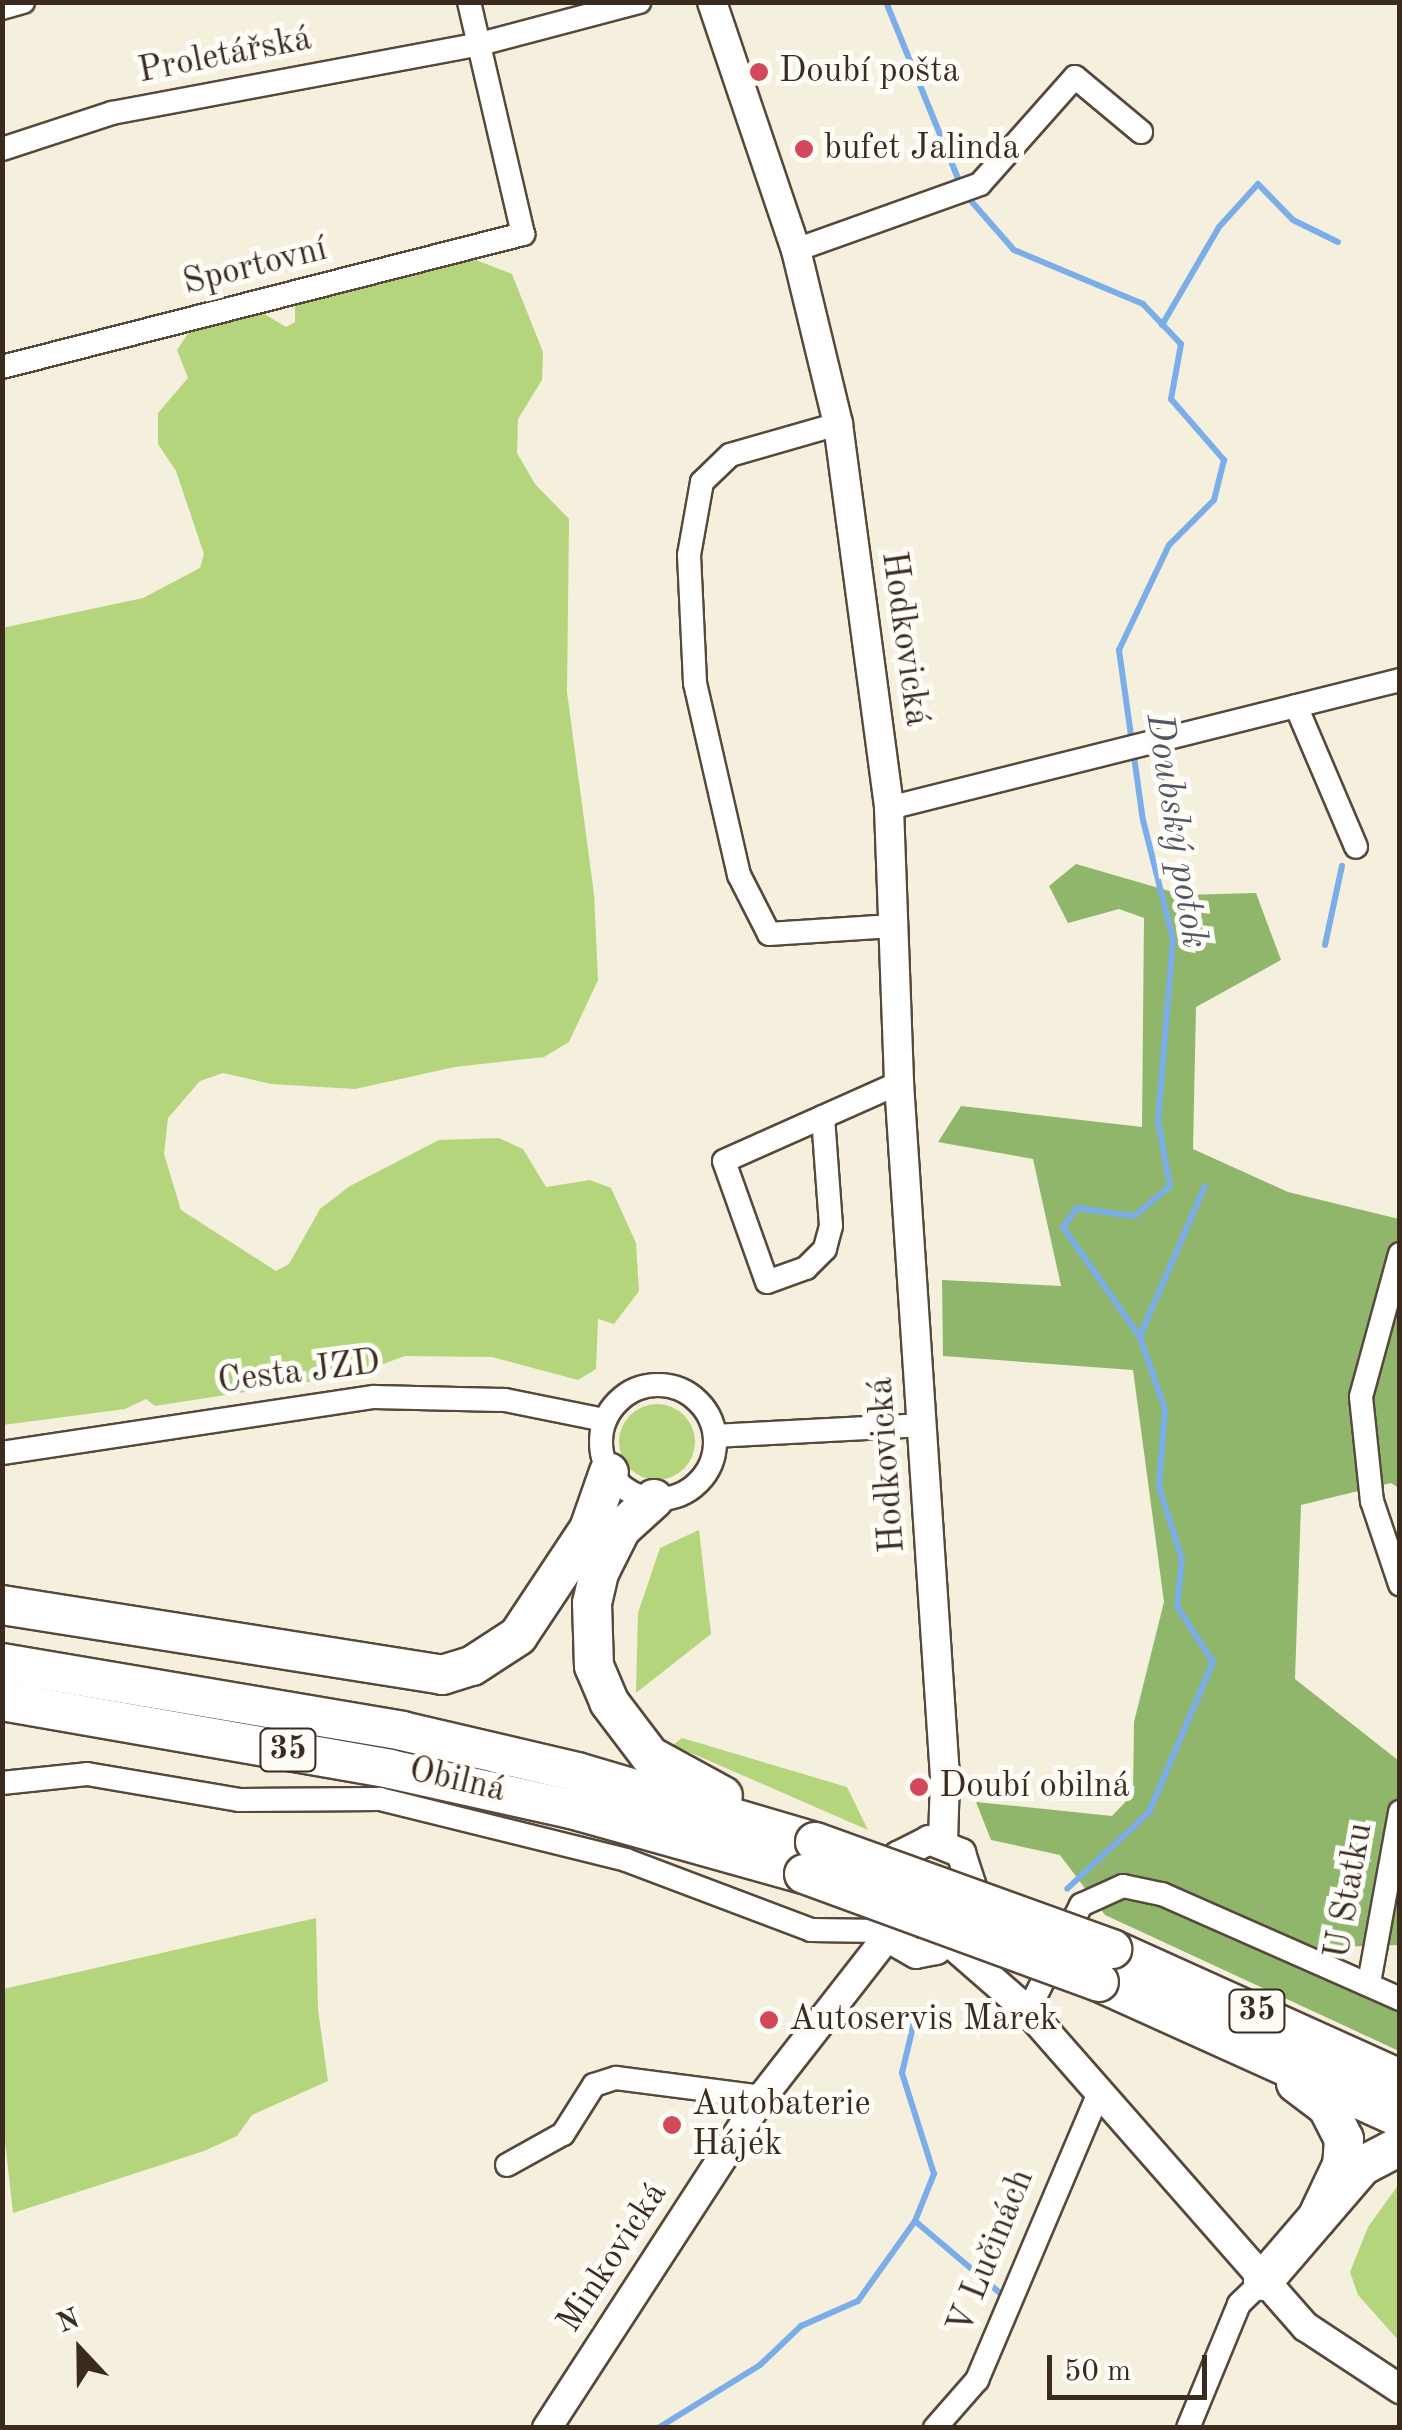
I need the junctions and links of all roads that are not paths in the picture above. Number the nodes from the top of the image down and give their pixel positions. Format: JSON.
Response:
{"nodes":[{"id":1,"x":469,"y":2,"type":"edge"},
{"id":2,"x":639,"y":2,"type":"edge"},
{"id":3,"x":712,"y":2,"type":"edge"},
{"id":4,"x":476,"y":45,"type":"junction"},
{"id":5,"x":1141,"y":132,"type":"dead end"},
{"id":6,"x":2,"y":149,"type":"edge"},
{"id":7,"x":796,"y":250,"type":"junction"},
{"id":8,"x":2,"y":368,"type":"edge"},
{"id":9,"x":838,"y":424,"type":"junction"},
{"id":10,"x":1400,"y":680,"type":"edge"},
{"id":11,"x":1296,"y":706,"type":"junction"},
{"id":12,"x":889,"y":808,"type":"junction"},
{"id":13,"x":1356,"y":846,"type":"dead end"},
{"id":14,"x":893,"y":926,"type":"junction"},
{"id":15,"x":899,"y":1083,"type":"junction"},
{"id":16,"x":823,"y":1117,"type":"junction"},
{"id":17,"x":1400,"y":1254,"type":"edge"},
{"id":18,"x":604,"y":1420,"type":"junction"},
{"id":19,"x":923,"y":1425,"type":"junction"},
{"id":20,"x":715,"y":1436,"type":"junction"},
{"id":21,"x":2,"y":1452,"type":"edge"},
{"id":22,"x":609,"y":1472,"type":"junction"},
{"id":23,"x":654,"y":1500,"type":"junction"},
{"id":24,"x":1400,"y":1584,"type":"edge"},
{"id":25,"x":2,"y":1605,"type":"edge"},
{"id":26,"x":2,"y":1663,"type":"edge"},
{"id":27,"x":2,"y":1701,"type":"edge"},
{"id":28,"x":2,"y":1783,"type":"edge"},
{"id":29,"x":1400,"y":1812,"type":"edge"},
{"id":30,"x":943,"y":1842,"type":"junction"},
{"id":31,"x":809,"y":1858,"type":"junction"},
{"id":32,"x":884,"y":1934,"type":"junction"},
{"id":33,"x":948,"y":1942,"type":"junction"},
{"id":34,"x":1105,"y":1966,"type":"junction"},
{"id":35,"x":1369,"y":1983,"type":"junction"},
{"id":36,"x":1400,"y":1999,"type":"edge"},
{"id":37,"x":1028,"y":2011,"type":"junction"},
{"id":38,"x":1201,"y":2023,"type":"junction"},
{"id":39,"x":1400,"y":2079,"type":"edge"},
{"id":40,"x":1099,"y":2093,"type":"junction"},
{"id":41,"x":762,"y":2097,"type":"junction"},
{"id":42,"x":1400,"y":2118,"type":"edge"},
{"id":43,"x":1400,"y":2146,"type":"edge"},
{"id":44,"x":507,"y":2165,"type":"dead end"},
{"id":45,"x":1317,"y":2218,"type":"junction"},
{"id":46,"x":1263,"y":2281,"type":"junction"},
{"id":47,"x":1400,"y":2389,"type":"edge"},
{"id":48,"x":548,"y":2428,"type":"edge"},
{"id":49,"x":936,"y":2428,"type":"edge"},
{"id":50,"x":1188,"y":2428,"type":"edge"}],
"edges":[{"from":1,"to":4,"type":"street"},
{"from":2,"to":4,"type":"street","name":"Proletářská"},
{"from":3,"to":7,"type":"street","name":"Hodkovická"},
{"from":4,"to":6,"type":"street","name":"Proletářská"},
{"from":4,"to":8,"type":"street","name":"Sportovní"},
{"from":5,"to":7,"type":"street"},
{"from":7,"to":9,"type":"street","name":"Hodkovická"},
{"from":9,"to":12,"type":"street","name":"Hodkovická"},
{"from":9,"to":14,"type":"street"},
{"from":10,"to":11,"type":"street"},
{"from":11,"to":12,"type":"street"},
{"from":11,"to":13,"type":"street"},
{"from":12,"to":14,"type":"street","name":"Hodkovická"},
{"from":14,"to":15,"type":"street","name":"Hodkovická"},
{"from":15,"to":16,"type":"street"},
{"from":15,"to":19,"type":"street","name":"Hodkovická"},
{"from":16,"to":16,"type":"street"},
{"from":17,"to":24,"type":"street"},
{"from":18,"to":20,"type":"street"},
{"from":18,"to":21,"type":"street","name":"Cesta JZD"},
{"from":18,"to":22,"type":"street"},
{"from":19,"to":20,"type":"street"},
{"from":19,"to":30,"type":"street","name":"Hodkovická"},
{"from":20,"to":23,"type":"street"},
{"from":22,"to":23,"type":"street"},
{"from":22,"to":25,"type":"highway"},
{"from":23,"to":31,"type":"highway"},
{"from":26,"to":31,"type":"highway","number":"35"},
{"from":27,"to":31,"type":"highway","number":"35"},
{"from":28,"to":32,"type":"street","name":"Obilná"},
{"from":29,"to":35,"type":"street","name":"U Statku"},
{"from":30,"to":32,"type":"street"},
{"from":30,"to":33,"type":"street"},
{"from":31,"to":34,"type":"highway","number":"35","bridge":true},
{"from":32,"to":33,"type":"street"},
{"from":32,"to":41,"type":"street","name":"Minkovická"},
{"from":33,"to":37,"type":"street"},
{"from":34,"to":38,"type":"highway","number":"35"},
{"from":34,"to":39,"type":"highway","number":"35"},
{"from":35,"to":36,"type":"street"},
{"from":35,"to":37,"type":"street"},
{"from":37,"to":40,"type":"street"},
{"from":38,"to":42,"type":"highway","number":"35"},
{"from":38,"to":45,"type":"highway"},
{"from":40,"to":46,"type":"street"},
{"from":40,"to":49,"type":"street","name":"V Lučinách"},
{"from":41,"to":44,"type":"street"},
{"from":41,"to":48,"type":"street","name":"Minkovická"},
{"from":43,"to":45,"type":"highway"},
{"from":45,"to":46,"type":"highway"},
{"from":46,"to":47,"type":"street"},
{"from":46,"to":50,"type":"street"}]}
